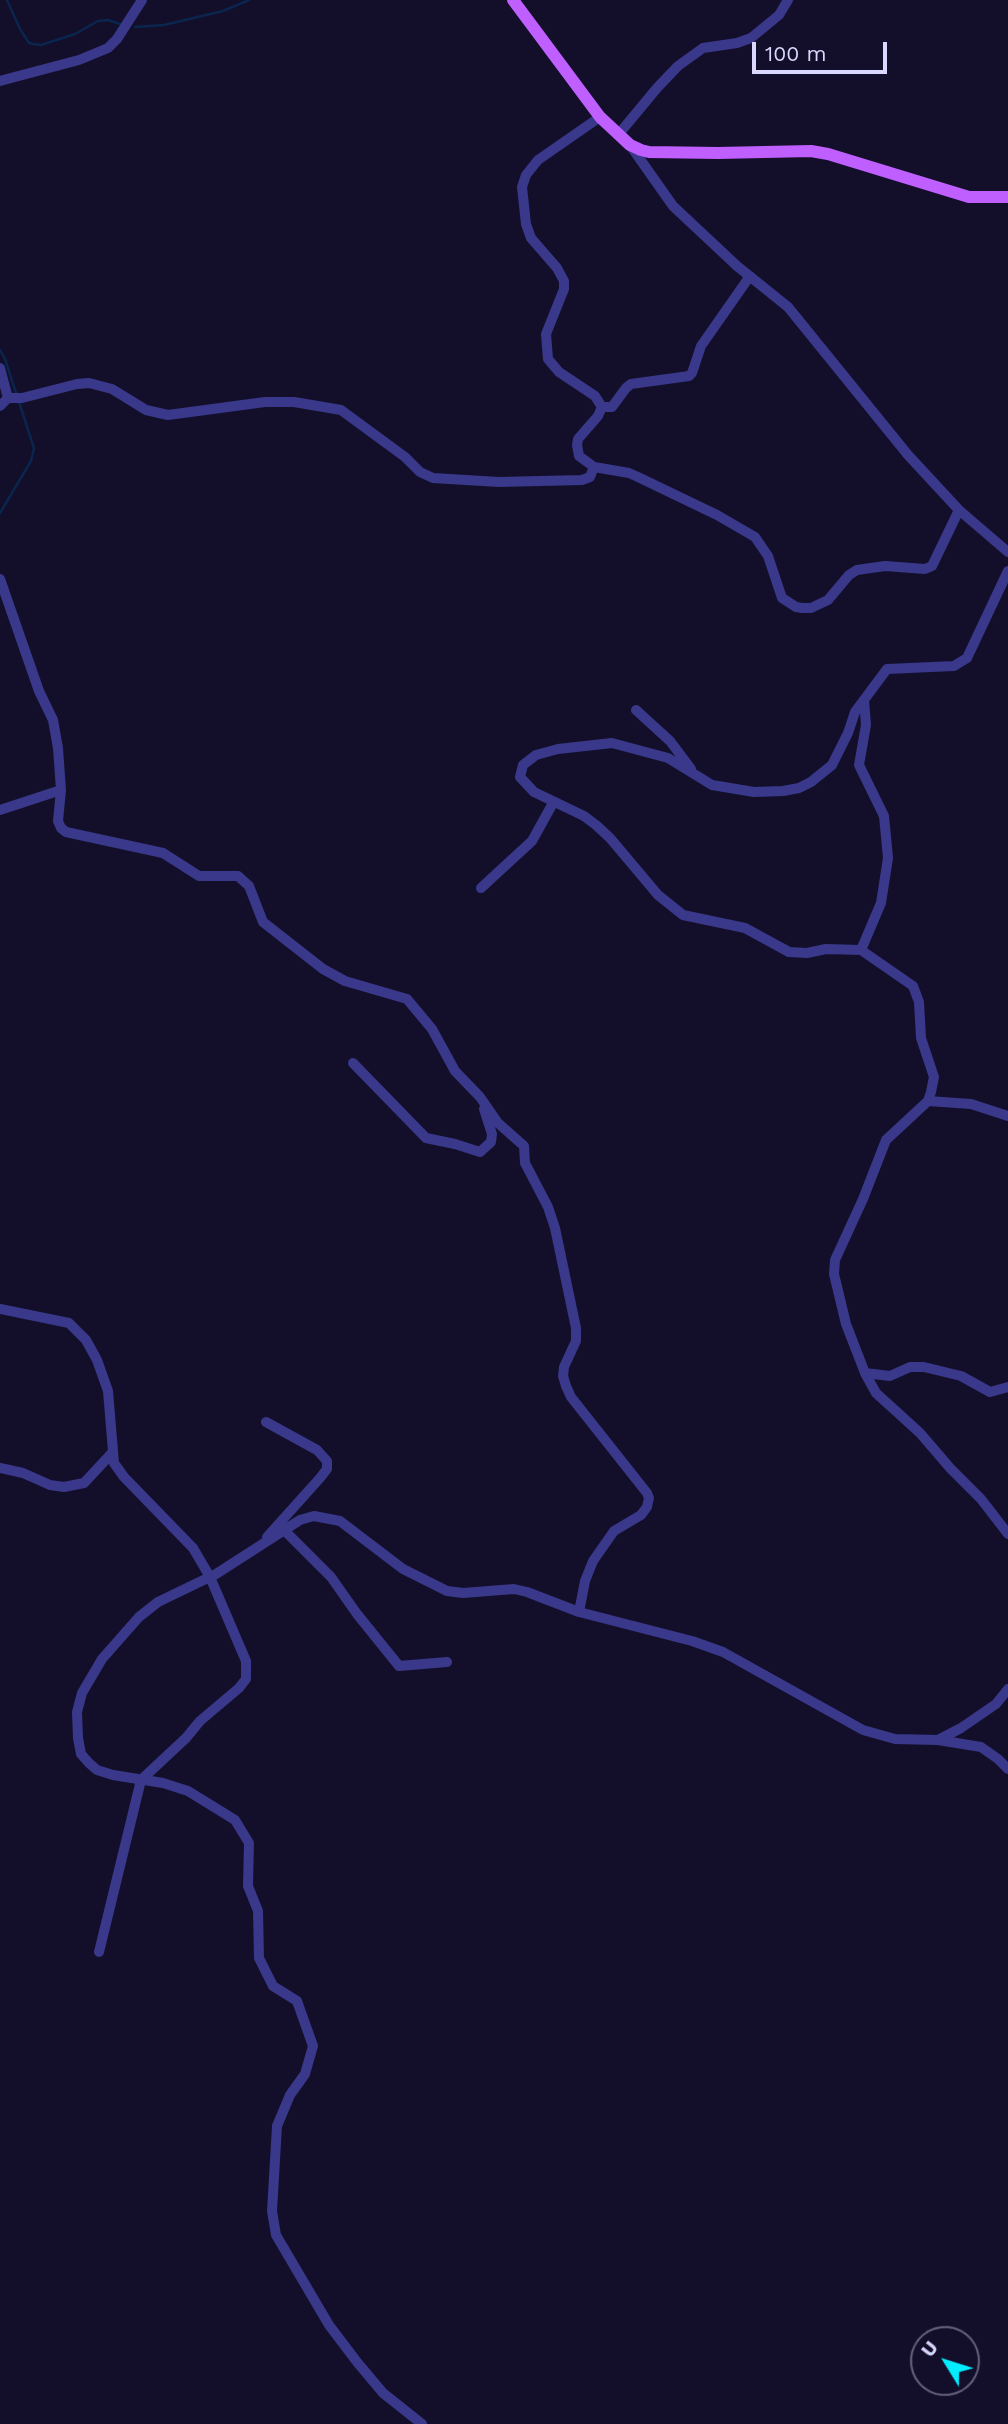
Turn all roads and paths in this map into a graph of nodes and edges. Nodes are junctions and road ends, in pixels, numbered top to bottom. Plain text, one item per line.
1 (142, 0) edge
2 (513, 0) edge
3 (789, 0) edge
4 (0, 81) edge
5 (600, 117) junction
6 (618, 135) junction
7 (630, 145) junction
8 (1008, 197) edge
9 (750, 276) junction
10 (0, 368) edge
11 (4, 402) edge
12 (603, 407) junction
13 (594, 467) junction
14 (958, 510) junction
15 (1008, 552) edge
16 (1008, 570) edge
17 (0, 579) edge
18 (864, 700) junction
19 (636, 710) dead end
20 (695, 776) junction
21 (61, 790) junction
22 (553, 803) junction
23 (0, 810) edge
24 (481, 888) dead end
25 (861, 950) junction
26 (353, 1063) dead end
27 (480, 1097) junction
28 (928, 1101) junction
29 (1008, 1116) edge
30 (0, 1309) edge
31 (865, 1373) junction
32 (1008, 1387) edge
33 (267, 1422) dead end
34 (112, 1453) junction
35 (0, 1468) edge
36 (284, 1530) junction
37 (1008, 1534) edge
38 (258, 1547) junction
39 (210, 1577) junction
40 (579, 1612) junction
41 (447, 1662) dead end
42 (1008, 1689) edge
43 (938, 1740) junction
44 (1008, 1769) edge
45 (141, 1780) junction
46 (99, 1952) dead end
47 (422, 2424) edge

1 - 4 street
2 - 5 main road
3 - 6 street
5 - 6 main road
5 - 12 street
6 - 7 main road
7 - 8 main road
7 - 9 street
9 - 12 street
9 - 14 street
10 - 11 street
11 - 13 street
12 - 13 street
13 - 14 street
14 - 15 street
16 - 18 street
17 - 21 street
18 - 20 street
18 - 25 street
19 - 20 street
20 - 22 street
21 - 23 street
21 - 27 street
22 - 24 street
22 - 25 street
25 - 28 street
26 - 27 street
27 - 40 street
28 - 29 street
28 - 31 street
30 - 34 street
31 - 32 street
31 - 37 street
33 - 38 street
34 - 35 street
34 - 39 street
36 - 38 street
36 - 40 street
36 - 41 street
38 - 39 street
39 - 45 street
39 - 45 street
40 - 43 street
42 - 43 street
43 - 44 street
45 - 46 street
45 - 47 street

